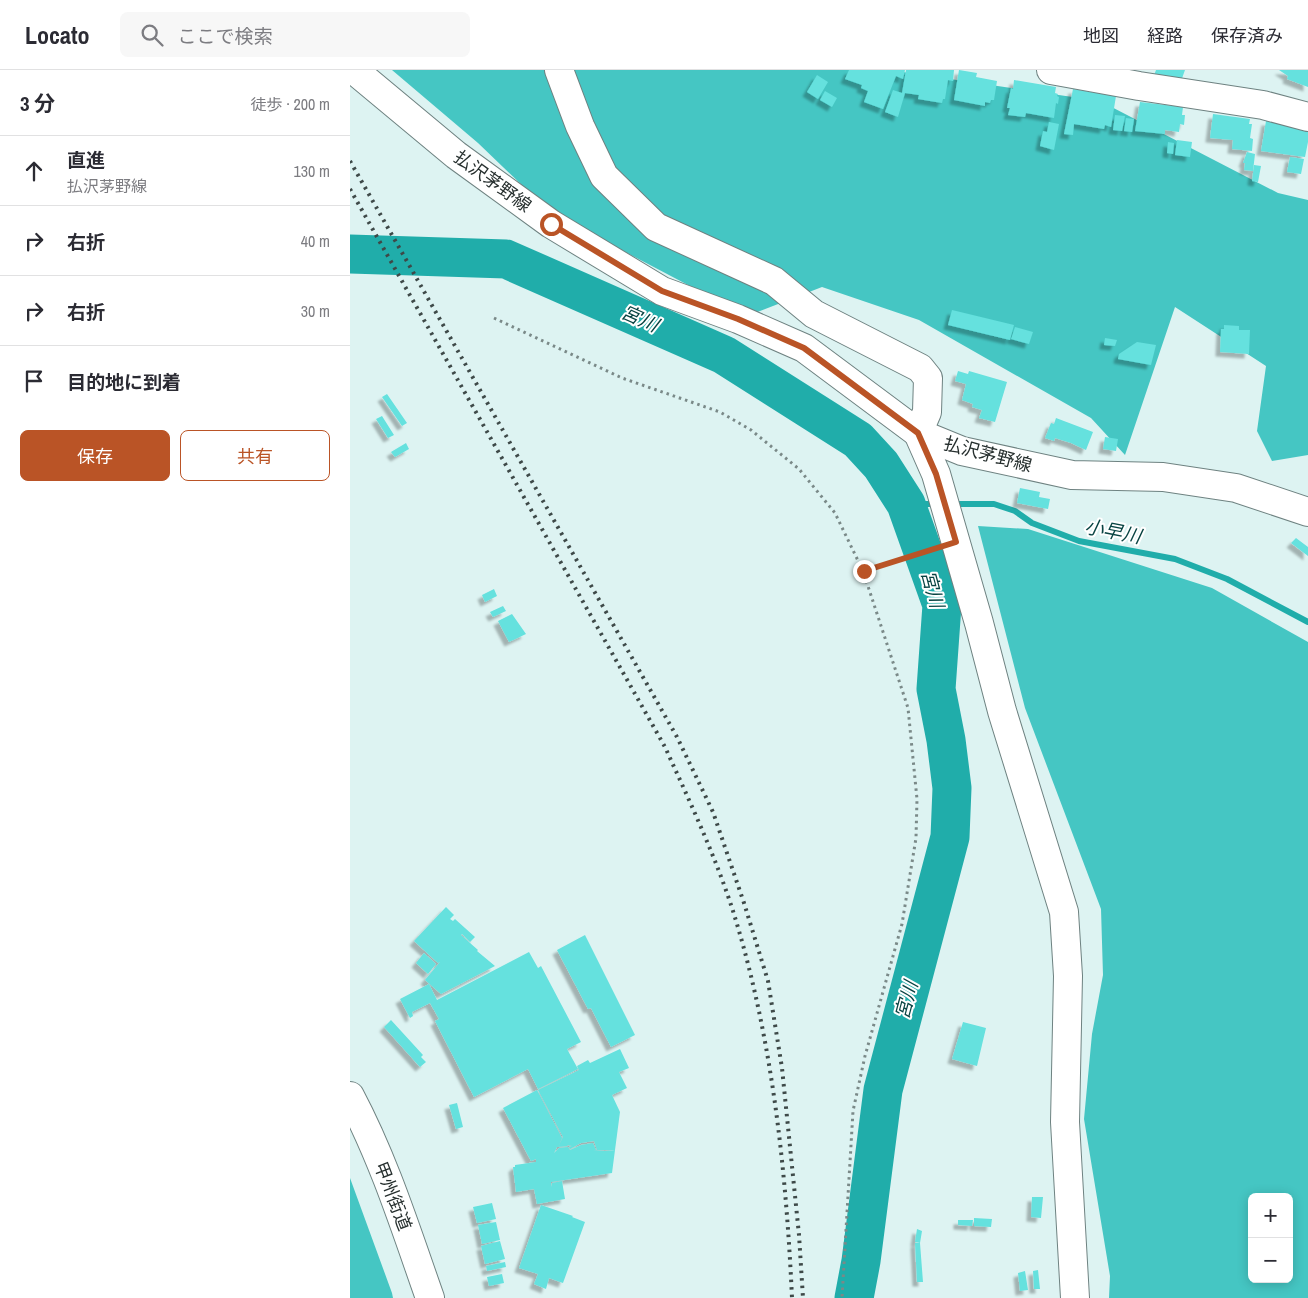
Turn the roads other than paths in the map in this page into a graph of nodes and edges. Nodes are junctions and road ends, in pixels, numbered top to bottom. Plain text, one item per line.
1 (354, 70) edge
2 (559, 70) edge
3 (1051, 70) edge
4 (1139, 78) edge
5 (1308, 117) edge
6 (918, 433) junction
7 (1308, 512) edge
8 (350, 1096) edge
9 (430, 1298) edge
10 (1075, 1298) edge

1 - 6 street, 払沢茅野線
2 - 6 street
3 - 4 street
4 - 5 street
6 - 7 street, 払沢茅野線
6 - 10 street
8 - 9 street, 甲州街道

